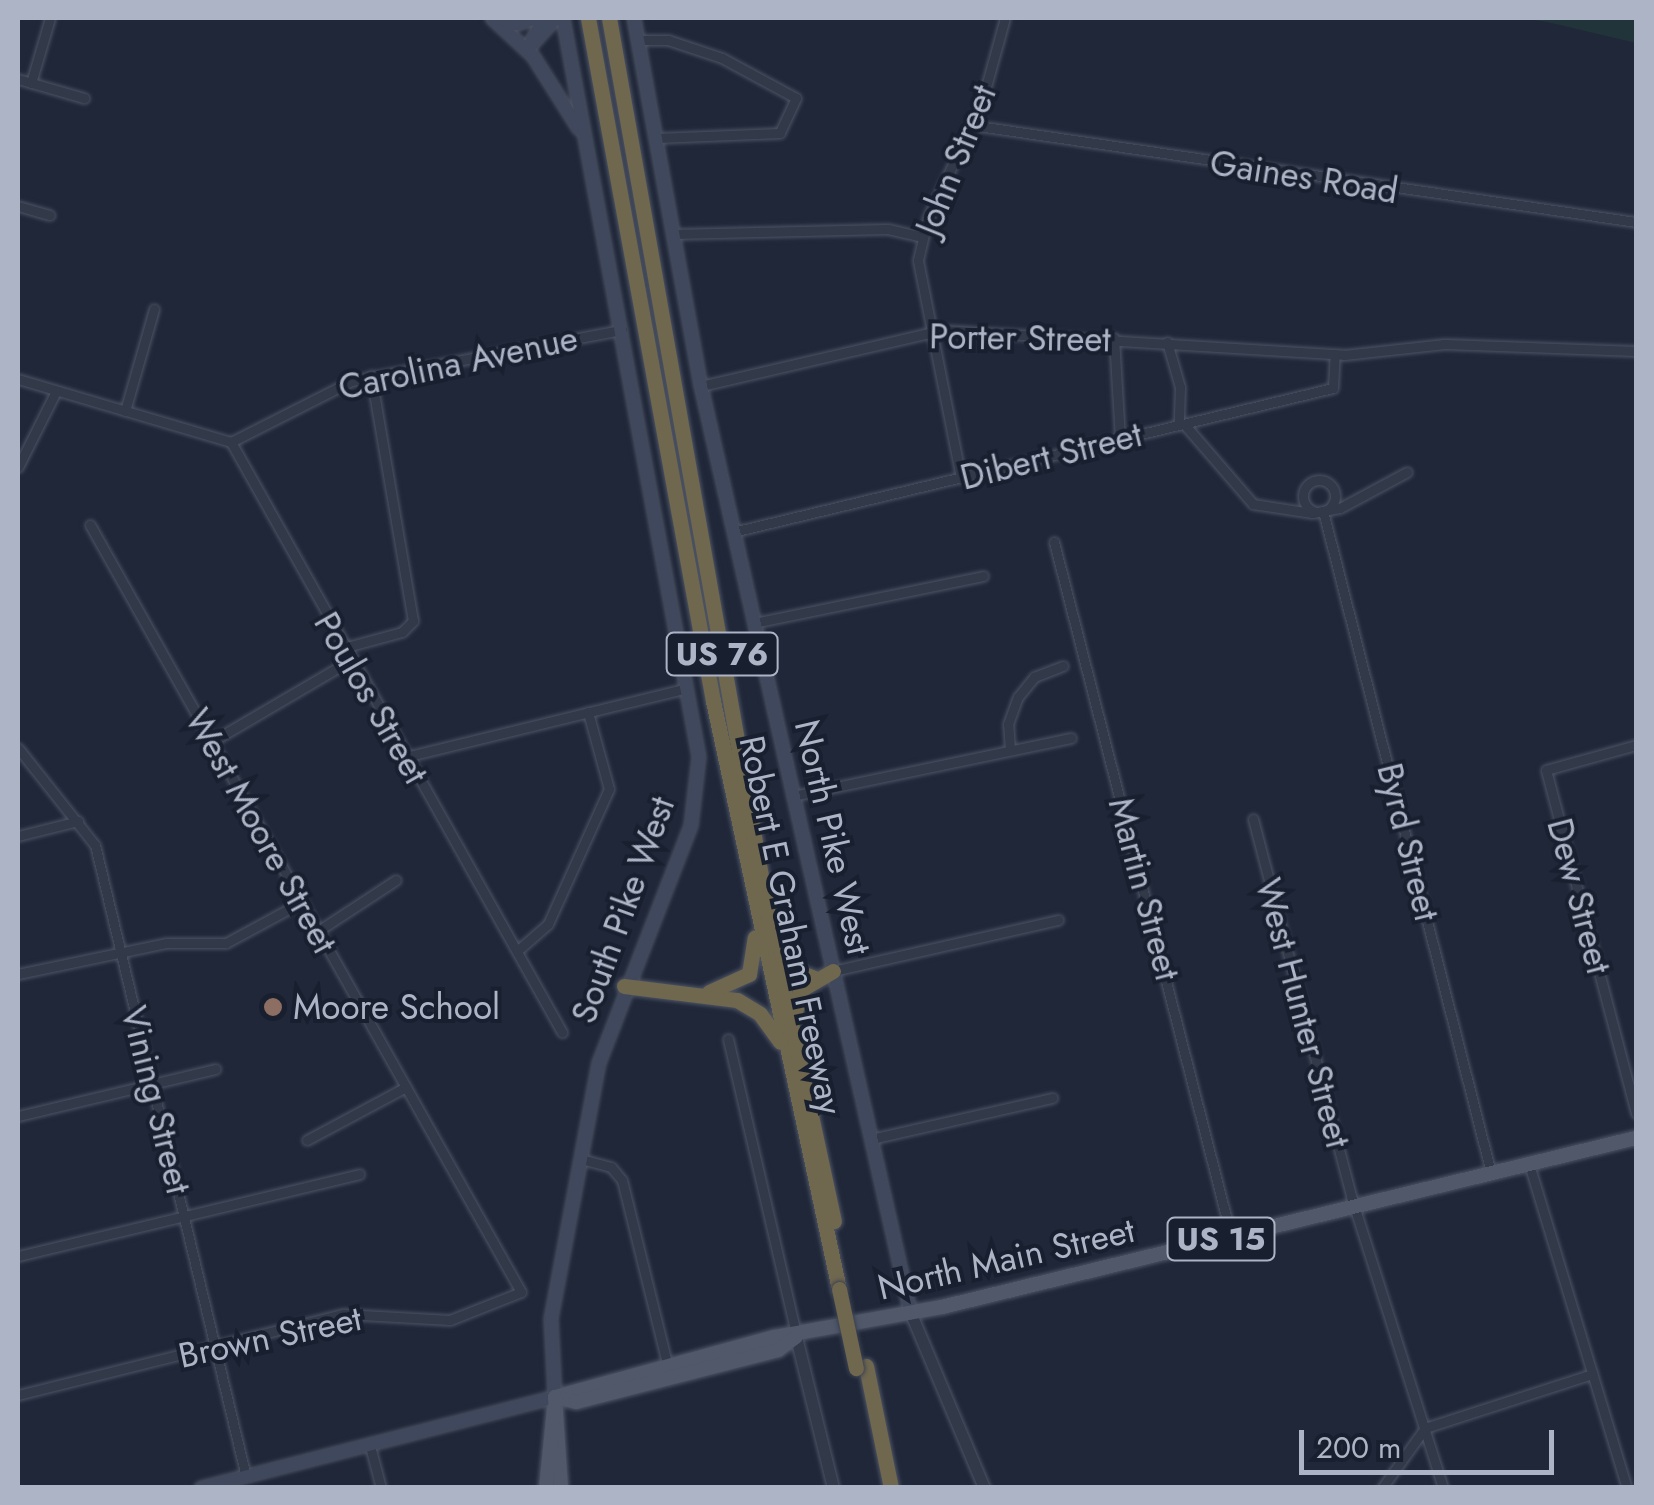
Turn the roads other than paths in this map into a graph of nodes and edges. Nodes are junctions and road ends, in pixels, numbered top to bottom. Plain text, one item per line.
1 (50, 18) edge
2 (494, 18) edge
3 (541, 18) edge
4 (560, 18) edge
5 (588, 18) edge
6 (608, 18) edge
7 (634, 18) edge
8 (1005, 18) edge
9 (638, 40) junction
10 (527, 50) junction
11 (18, 79) edge
12 (31, 83) junction
13 (84, 98) dead end
14 (972, 125) junction
15 (656, 138) junction
16 (588, 150) junction
17 (18, 206) edge
18 (50, 215) dead end
19 (1636, 222) edge
20 (672, 234) junction
21 (923, 237) junction
22 (154, 309) dead end
23 (622, 330) junction
24 (927, 333) junction
25 (1114, 338) junction
26 (1167, 342) junction
27 (1636, 351) edge
28 (1340, 354) junction
29 (371, 376) junction
30 (18, 379) edge
31 (701, 386) junction
32 (56, 391) junction
33 (126, 411) junction
34 (1181, 424) junction
35 (1120, 440) junction
36 (231, 442) junction
37 (18, 467) edge
38 (1407, 472) dead end
39 (961, 478) junction
40 (1323, 511) junction
41 (90, 525) dead end
42 (733, 532) junction
43 (1054, 542) dead end
44 (984, 576) dead end
45 (754, 623) junction
46 (342, 648) junction
47 (349, 660) junction
48 (1063, 666) dead end
49 (684, 689) junction
50 (588, 712) junction
51 (1072, 738) dead end
52 (211, 742) junction
53 (1636, 745) edge
54 (18, 748) edge
55 (1010, 750) junction
56 (404, 757) junction
57 (793, 796) junction
58 (1253, 819) dead end
59 (78, 821) junction
60 (18, 836) edge
61 (396, 880) dead end
62 (300, 903) junction
63 (763, 920) junction
64 (1058, 920) dead end
65 (318, 932) junction
66 (517, 950) junction
67 (119, 951) junction
68 (833, 971) junction
69 (18, 974) edge
70 (814, 978) junction
71 (624, 986) junction
72 (670, 997) junction
73 (562, 1032) dead end
74 (728, 1039) dead end
75 (794, 1061) junction
76 (215, 1069) dead end
77 (151, 1084) junction
78 (406, 1087) junction
79 (1052, 1098) dead end
80 (1636, 1113) edge
81 (18, 1116) edge
82 (1636, 1138) edge
83 (871, 1139) junction
84 (307, 1140) dead end
85 (581, 1159) junction
86 (1530, 1164) junction
87 (1491, 1173) junction
88 (358, 1174) dead end
89 (1356, 1206) junction
90 (186, 1217) junction
91 (1231, 1236) junction
92 (18, 1256) edge
93 (521, 1292) joint
94 (911, 1314) junction
95 (796, 1337) junction
96 (216, 1348) junction
97 (667, 1364) junction
98 (861, 1367) junction
99 (1592, 1374) junction
100 (18, 1395) edge
101 (555, 1397) junction
102 (1426, 1428) junction
103 (370, 1446) junction
104 (246, 1477) junction
105 (263, 1480) edge
106 (201, 1488) edge
107 (381, 1488) edge
108 (546, 1488) edge
109 (562, 1488) edge
110 (833, 1488) edge
111 (883, 1488) edge
112 (891, 1488) edge
113 (984, 1488) edge
114 (1382, 1488) edge
115 (1443, 1488) edge
116 (1627, 1488) edge

1 - 12 street
2 - 3 main road
2 - 10 main road
3 - 10 main road
4 - 10 main road
4 - 16 main road, South Pike West
5 - 63 highway, Robert E Graham Freeway / US 76
6 - 63 highway, Robert E Graham Freeway / US 76
7 - 9 main road, North Pike West
8 - 14 street, John Street
9 - 15 main road, North Pike West
9 - 15 street
10 - 16 main road
11 - 12 street
12 - 13 street
14 - 19 street, Gaines Road
14 - 21 street, John Street
15 - 20 main road, North Pike West
16 - 23 main road, South Pike West
17 - 18 street
20 - 21 street
20 - 31 main road, North Pike West
21 - 24 street, John Street
22 - 33 street
23 - 29 street, Carolina Avenue
23 - 49 main road, South Pike West
24 - 25 street, Porter Street
24 - 31 street, Porter Street
24 - 39 street, John Street
25 - 26 street, Porter Street
25 - 35 street
26 - 28 street, Porter Street
26 - 34 street
27 - 28 street, Porter Street
28 - 34 street, Dibert Street
29 - 36 street, Carolina Avenue
29 - 46 street
30 - 32 street
31 - 42 main road, North Pike West
32 - 33 street
32 - 37 street
33 - 36 street
34 - 35 street, Dibert Street
34 - 40 street
35 - 39 street, Dibert Street
36 - 46 street, Poulos Street
38 - 40 street
39 - 42 street, Dibert Street
40 - 87 street, Byrd Street
41 - 52 street, West Moore Street
42 - 45 main road, North Pike West
43 - 91 street, Martin Street
44 - 45 street
45 - 57 main road, North Pike West
46 - 47 street, Poulos Street
47 - 52 street
47 - 56 street, Poulos Street
48 - 55 street
49 - 50 street
49 - 71 main road, South Pike West
50 - 56 street
50 - 66 street
51 - 55 street
52 - 62 street, West Moore Street
53 - 80 street, Dew Street
54 - 59 street, Vining Street
55 - 57 street
56 - 66 street, Poulos Street
57 - 68 main road, North Pike West
58 - 89 street, West Hunter Street
59 - 60 street
59 - 67 street, Vining Street
61 - 65 street
62 - 65 street, West Moore Street
62 - 67 street
63 - 70 highway
63 - 72 highway
63 - 75 highway, Robert E Graham Freeway / US 76
64 - 68 street
65 - 78 street, West Moore Street
66 - 73 street, Poulos Street
67 - 69 street
67 - 77 street, Vining Street
68 - 70 highway
68 - 83 main road, North Pike West
70 - 75 highway
71 - 72 highway
71 - 85 main road, South Pike West
72 - 75 highway
74 - 95 street
75 - 98 highway, Robert E Graham Freeway / US 76, bridge
76 - 77 street
77 - 81 street
77 - 90 street, Vining Street
78 - 84 street
78 - 93 street, West Moore Street
79 - 83 street
82 - 86 main road, North Main Street / US 15
83 - 94 main road, North Pike West
85 - 97 street
85 - 101 main road, South Pike West
86 - 87 main road, North Main Street / US 15
86 - 99 street
87 - 89 main road, North Main Street / US 15
88 - 90 street
89 - 91 main road, North Main Street / US 15
89 - 102 street, West Hunter Street
90 - 92 street
90 - 96 street, Vining Street
91 - 94 main road, North Main Street / US 15
93 - 96 street, Brown Street
94 - 95 main road, North Main Street / US 15
94 - 113 street
95 - 97 main road
95 - 101 main road
95 - 110 street
96 - 100 street, Brown Street
96 - 104 street, Vining Street
97 - 101 main road
98 - 111 highway, Robert E Graham Freeway / US 76
98 - 112 highway, Robert E Graham Freeway / US 76
99 - 102 street
99 - 116 street
101 - 103 main road
101 - 108 main road
101 - 109 main road
102 - 114 street
102 - 115 street, West Hunter Street
103 - 105 main road
103 - 107 street
104 - 105 main road
104 - 106 main road

